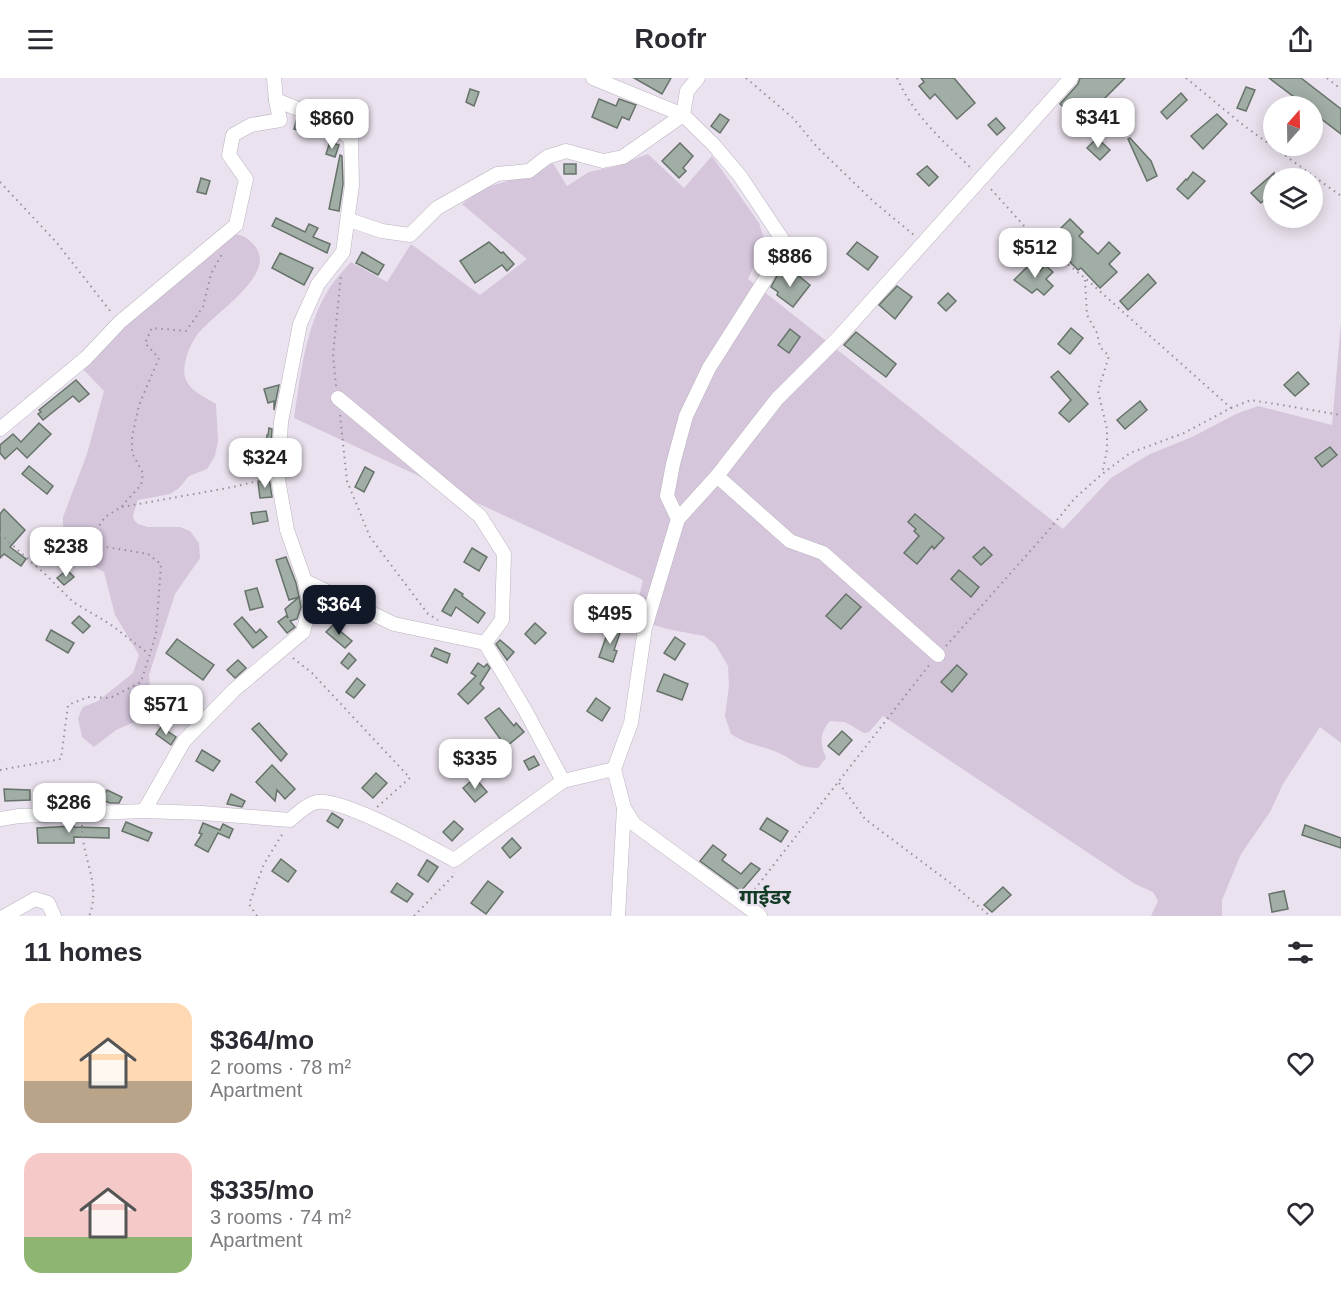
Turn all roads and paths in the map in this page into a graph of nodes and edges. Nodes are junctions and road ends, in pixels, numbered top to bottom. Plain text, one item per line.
1 (274, 78) edge
2 (593, 78) edge
3 (698, 78) edge
4 (746, 78) edge
5 (897, 78) edge
6 (1071, 78) edge
7 (1186, 78) edge
8 (1327, 78) edge
9 (1341, 89) edge
10 (276, 100) junction
11 (683, 115) junction
12 (981, 178) junction
13 (0, 182) edge
14 (1341, 196) edge
15 (349, 220) junction
16 (924, 244) junction
17 (226, 247) dead end
18 (341, 274) dead end
19 (1085, 278) junction
20 (120, 322) junction
21 (338, 398) junction
22 (1231, 408) junction
23 (1341, 415) edge
24 (0, 429) edge
25 (1102, 474) junction
26 (717, 476) junction
27 (278, 479) junction
28 (121, 507) junction
29 (678, 519) junction
30 (0, 534) edge
31 (305, 581) junction
32 (445, 624) dead end
33 (485, 643) junction
34 (283, 651) junction
35 (150, 655) junction
36 (938, 655) junction
37 (614, 769) junction
38 (0, 770) edge
39 (563, 782) junction
40 (839, 783) junction
41 (624, 808) junction
42 (144, 811) junction
43 (82, 813) junction
44 (368, 816) junction
45 (0, 819) edge
46 (290, 820) junction
47 (454, 860) junction
48 (746, 904) junction
49 (5, 916) edge
50 (54, 916) edge
51 (89, 916) edge
52 (257, 916) edge
53 (414, 916) edge
54 (618, 916) edge
55 (760, 916) edge
56 (990, 916) edge

1 - 10 street
2 - 11 street
3 - 11 street
4 - 16 path
5 - 12 path
6 - 12 street
7 - 14 path
8 - 9 path
10 - 15 street
10 - 20 street
11 - 15 street
11 - 29 street
12 - 16 street
12 - 19 path
13 - 20 path
15 - 27 street
16 - 26 street
17 - 28 path
18 - 21 path
19 - 22 path
19 - 25 path
20 - 24 street
21 - 32 path
21 - 33 street
22 - 23 path
22 - 25 path
25 - 36 path
26 - 29 street
26 - 36 street
27 - 28 path
27 - 31 street
28 - 35 path
29 - 37 street
30 - 35 path
31 - 33 street
31 - 34 street
33 - 39 street
34 - 42 street
34 - 44 path
35 - 38 path
36 - 40 path
37 - 39 street
37 - 41 street
39 - 47 street
40 - 48 path
40 - 56 path
41 - 48 street
41 - 54 street
42 - 43 street
42 - 46 street
43 - 45 street
43 - 51 path
44 - 46 street
44 - 47 street
46 - 52 path
47 - 53 path
48 - 55 street
49 - 50 street

